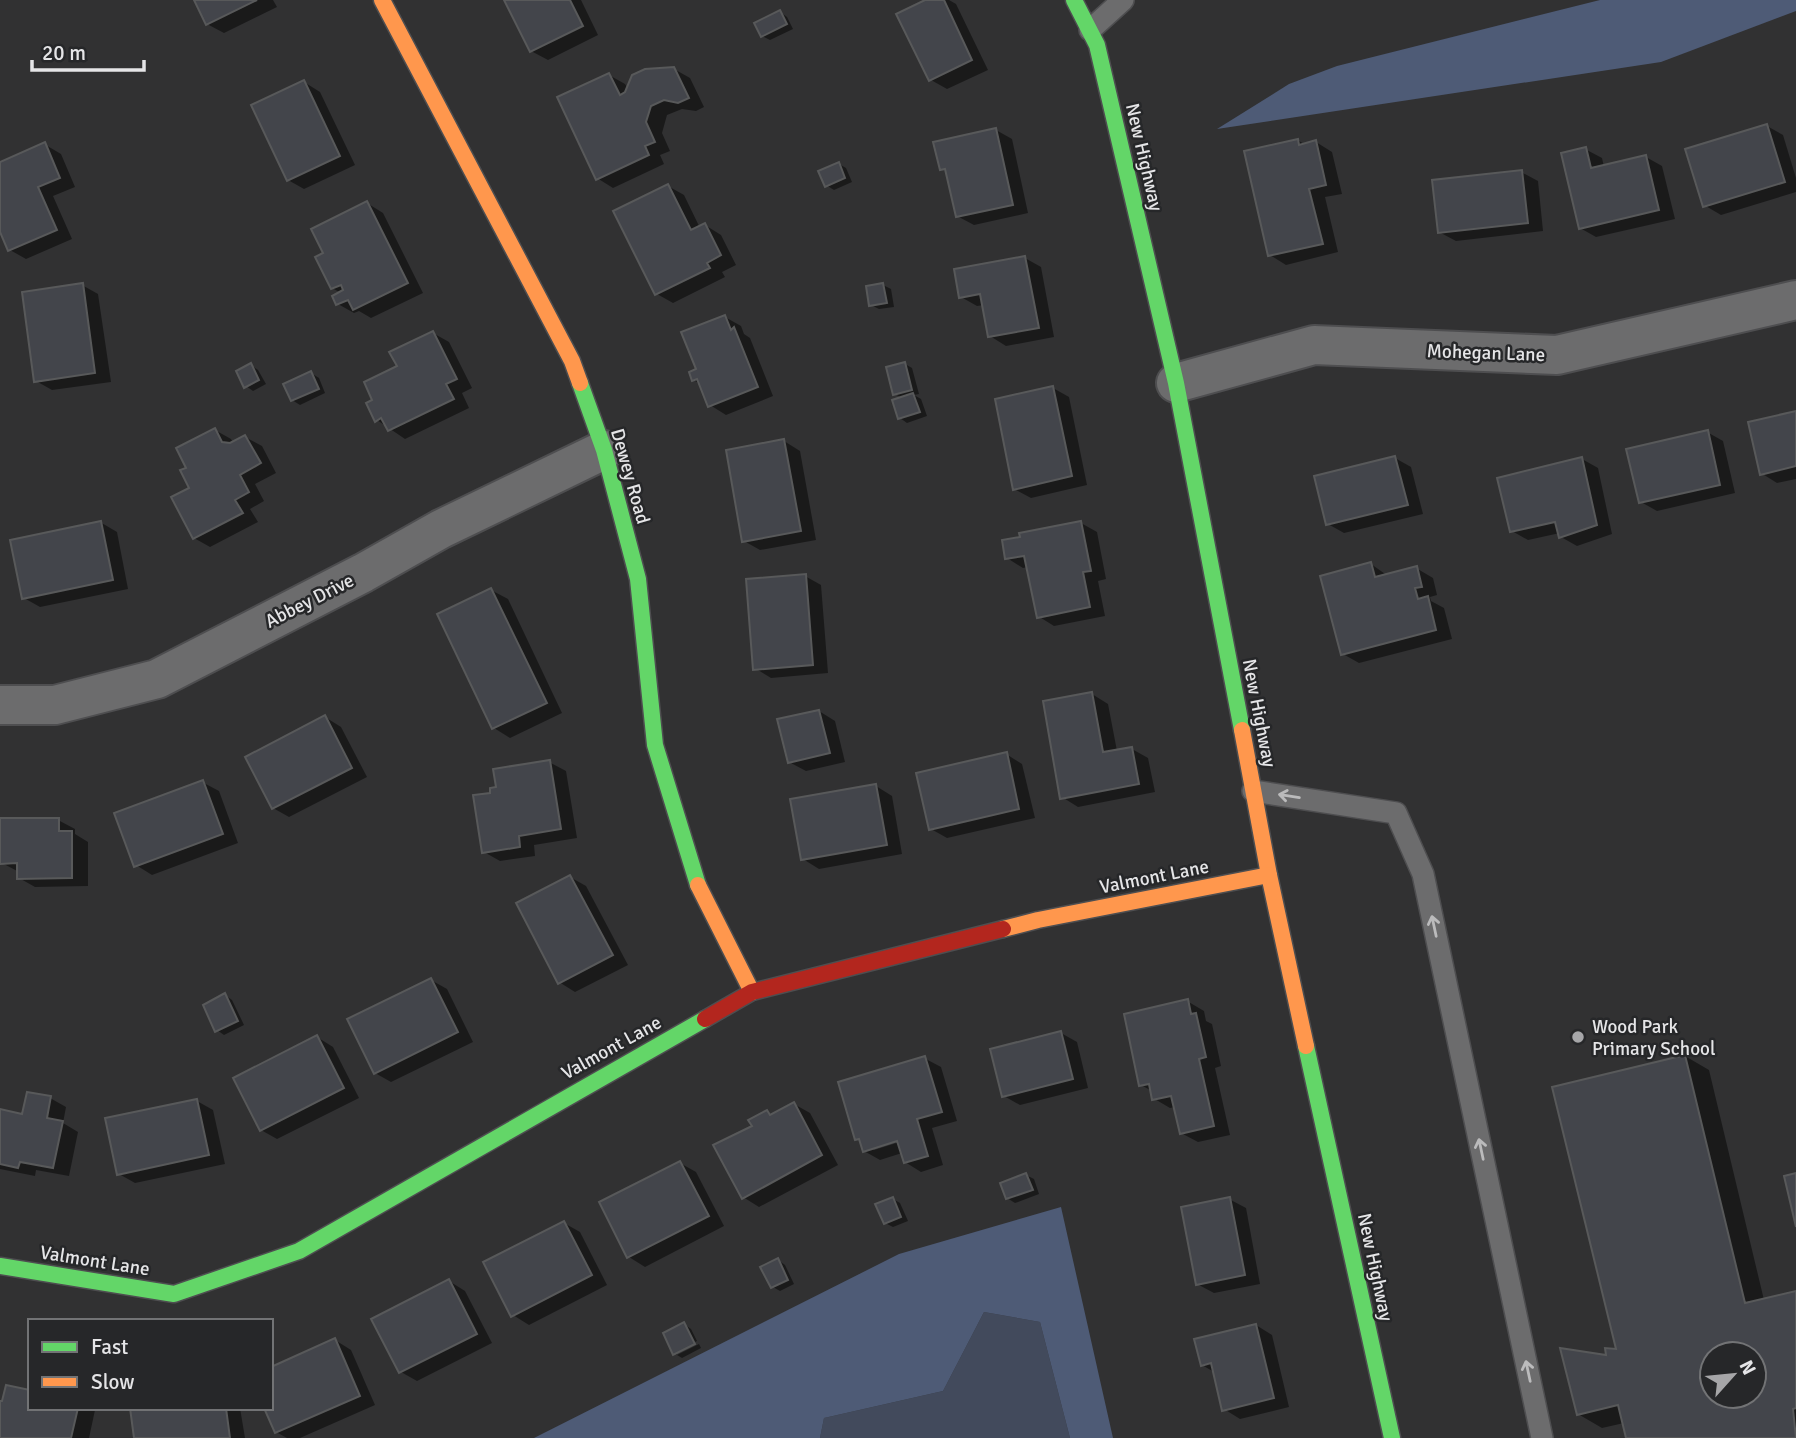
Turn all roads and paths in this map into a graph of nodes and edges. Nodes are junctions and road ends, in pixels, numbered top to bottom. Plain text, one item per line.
1 (382, 0) edge
2 (1074, 0) edge
3 (1123, 0) edge
4 (1090, 30) junction
5 (1796, 300) edge
6 (1176, 383) junction
7 (604, 450) junction
8 (0, 705) edge
9 (1253, 791) junction
10 (1269, 874) junction
11 (752, 992) junction
12 (0, 1266) edge
13 (1392, 1438) edge
14 (1542, 1438) edge

1 - 7 street, Dewey Road
2 - 4 street, New Highway
3 - 4 lane
4 - 6 street, New Highway
5 - 6 street, Mohegan Lane
6 - 9 street, New Highway
7 - 8 street, Abbey Drive
7 - 11 street, Dewey Road
9 - 10 street, New Highway
14 -> 9 lane
10 - 11 street, Valmont Lane
10 - 13 street, New Highway
11 - 12 street, Valmont Lane

